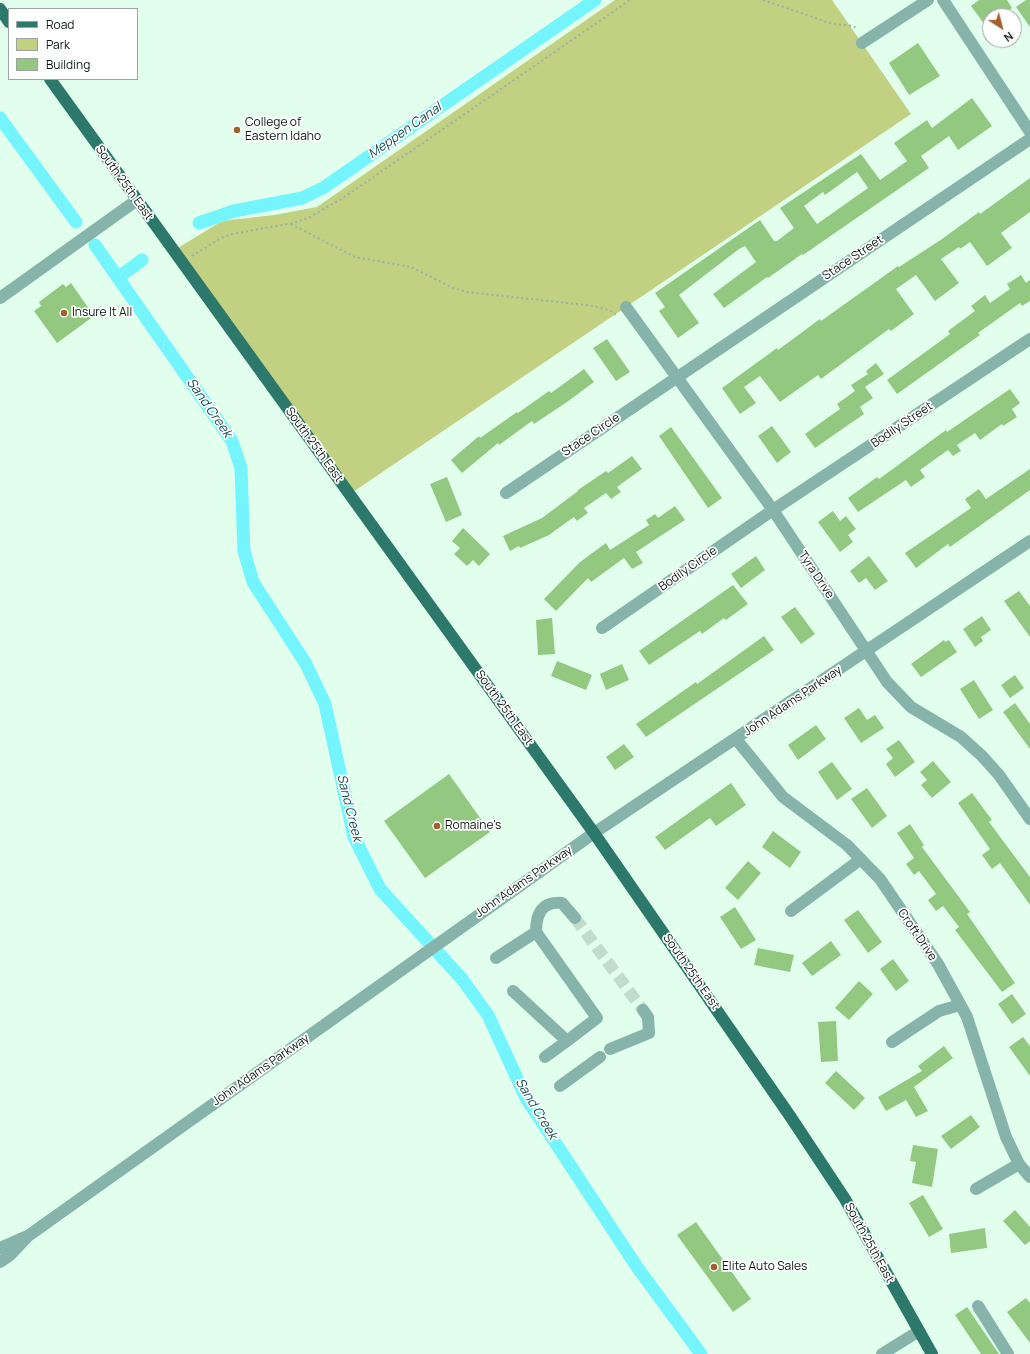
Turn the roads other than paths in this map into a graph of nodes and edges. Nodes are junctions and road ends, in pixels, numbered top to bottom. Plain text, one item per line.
1 (928, 0) edge
2 (943, 0) edge
3 (0, 9) edge
4 (8, 21) edge
5 (862, 43) dead end
6 (51, 80) edge
7 (1030, 132) edge
8 (1030, 139) edge
9 (137, 200) junction
10 (0, 298) edge
11 (626, 307) dead end
12 (1030, 339) edge
13 (676, 377) junction
14 (506, 493) dead end
15 (773, 510) junction
16 (1029, 543) edge
17 (602, 628) dead end
18 (867, 651) junction
19 (736, 739) junction
20 (1030, 819) edge
21 (594, 833) junction
22 (861, 859) junction
23 (791, 911) dead end
24 (575, 918) tunnel mouth
25 (536, 932) junction
26 (496, 958) dead end
27 (513, 991) dead end
28 (960, 1005) junction
29 (643, 1010) tunnel mouth
30 (567, 1041) junction
31 (892, 1042) dead end
32 (610, 1049) dead end
33 (545, 1057) dead end
34 (600, 1057) dead end
35 (560, 1086) dead end
36 (1020, 1164) junction
37 (1030, 1177) edge
38 (976, 1189) dead end
39 (28, 1236) junction
40 (0, 1248) edge
41 (0, 1262) edge
42 (978, 1306) dead end
43 (919, 1331) junction
44 (882, 1354) edge
45 (932, 1354) edge
46 (1008, 1354) edge

1 - 5 street
2 - 7 street
3 - 4 main road
6 - 9 main road, South 25th East
8 - 13 street, Stace Street
9 - 10 street
9 - 21 main road, South 25th East
11 - 13 street, Tyra Drive
12 - 15 street, Bodily Street
13 - 14 street, Stace Circle
13 - 15 street, Tyra Drive
15 - 17 street, Bodily Circle
15 - 18 street, Tyra Drive
16 - 18 street, John Adams Parkway
18 - 19 street, John Adams Parkway
18 - 20 street, Tyra Drive
19 - 21 street, John Adams Parkway
19 - 22 street, Croft Drive
21 - 39 street, John Adams Parkway
21 - 43 main road, South 25th East
22 - 23 street
22 - 28 street, Croft Drive
24 - 25 street
25 - 26 street
25 - 30 street
27 - 30 street
28 - 31 street
28 - 36 street, Croft Drive
29 - 32 street
30 - 33 street
34 - 35 street
36 - 37 street, Croft Drive
36 - 38 street
39 - 40 street, John Adams Parkway
39 - 41 street, John Adams Parkway
42 - 46 street
43 - 44 street
43 - 45 main road, South 25th East

